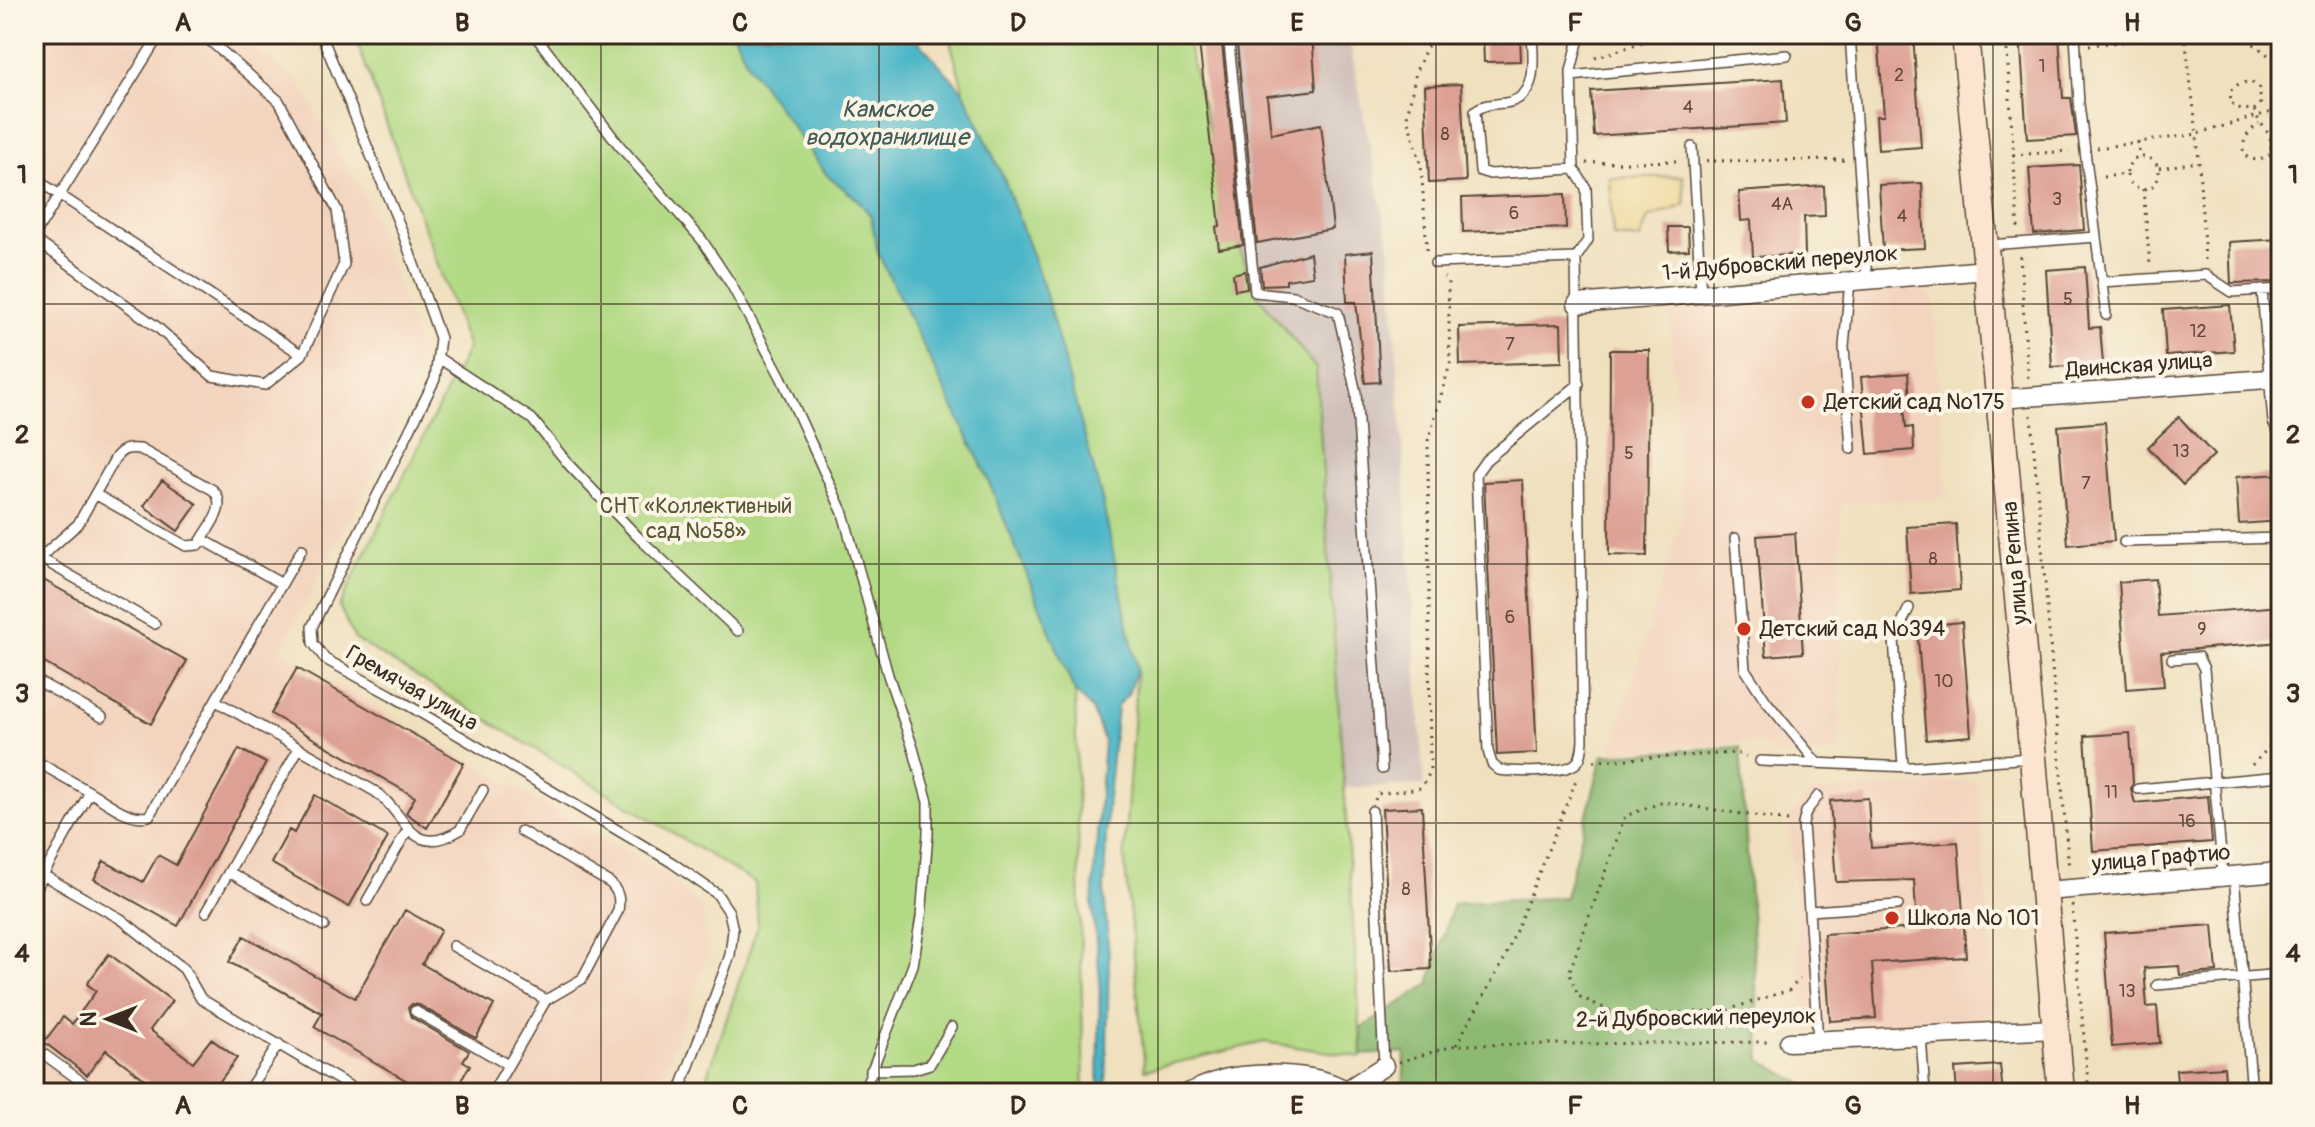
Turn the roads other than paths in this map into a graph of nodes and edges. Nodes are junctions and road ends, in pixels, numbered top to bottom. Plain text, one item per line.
1 (160, 34) edge
2 (202, 34) edge
3 (321, 34) edge
4 (534, 34) edge
5 (1228, 34) edge
6 (1532, 34) edge
7 (1580, 34) edge
8 (1850, 34) edge
9 (1965, 34) edge
10 (2075, 34) edge
11 (1787, 55) dead end
12 (1572, 71) junction
13 (1692, 147) dead end
14 (1574, 169) junction
15 (34, 178) edge
16 (60, 195) junction
17 (2096, 237) junction
18 (34, 238) edge
19 (1576, 258) junction
20 (1986, 258) junction
21 (1435, 263) road end
22 (1859, 280) junction
23 (2102, 282) junction
24 (2281, 289) edge
25 (2262, 290) junction
26 (1701, 293) junction
27 (1577, 304) junction
28 (2106, 315) dead end
29 (302, 355) junction
30 (440, 359) junction
31 (2275, 378) edge
32 (1579, 384) junction
33 (2000, 399) junction
34 (2281, 437) edge
35 (34, 444) edge
36 (1851, 449) dead end
37 (34, 458) edge
38 (95, 494) junction
39 (1735, 538) dead end
40 (2281, 538) edge
41 (202, 539) junction
42 (2124, 542) dead end
43 (302, 549) dead end
44 (40, 558) junction
45 (34, 568) edge
46 (282, 584) junction
47 (1909, 608) dead end
48 (155, 624) dead end
49 (738, 631) dead end
50 (2172, 659) dead end
51 (34, 679) edge
52 (216, 701) junction
53 (102, 717) dead end
54 (299, 748) junction
55 (2033, 758) junction
56 (34, 760) edge
57 (1760, 761) road end
58 (1817, 763) junction
59 (1903, 766) junction
60 (1382, 769) dead end
61 (2281, 776) edge
62 (2214, 782) junction
63 (2138, 789) dead end
64 (483, 790) dead end
65 (90, 792) junction
66 (1818, 796) dead end
67 (1372, 811) road end
68 (407, 831) junction
69 (521, 831) dead end
70 (229, 872) junction
71 (2281, 872) edge
72 (43, 875) junction
73 (2228, 876) junction
74 (2058, 890) junction
75 (34, 891) edge
76 (367, 901) dead end
77 (1898, 905) dead end
78 (1810, 911) junction
79 (206, 912) dead end
80 (324, 926) dead end
81 (453, 946) dead end
82 (2281, 974) edge
83 (2242, 978) junction
84 (2157, 985) dead end
85 (546, 1000) junction
86 (415, 1011) dead end
87 (952, 1027) dead end
88 (2056, 1029) junction
89 (1921, 1036) junction
90 (1818, 1040) junction
91 (1789, 1042) road end
92 (279, 1044) junction
93 (34, 1047) edge
94 (508, 1065) junction
95 (1384, 1066) joint
96 (871, 1070) junction
97 (95, 1092) edge
98 (1348, 1092) edge
99 (246, 1093) edge
100 (361, 1093) edge
101 (492, 1093) edge
102 (679, 1093) edge
103 (863, 1093) edge
104 (1187, 1093) edge
105 (1925, 1093) edge
106 (2061, 1093) edge
107 (2252, 1093) edge

1 - 16 lane
2 - 29 lane
3 - 30 lane, Гремячая улица
4 - 96 lane
5 - 60 lane
6 - 14 lane
7 - 12 lane
8 - 22 lane
9 - 20 main road, улица Репина
10 - 17 lane
11 - 12 lane
12 - 14 lane
13 - 26 lane
14 - 19 lane
15 - 16 lane
16 - 18 lane
16 - 29 lane
17 - 20 lane
17 - 23 lane
18 - 29 lane
19 - 21 lane
19 - 27 lane
20 - 22 street, 1-й Дубровский переулок
20 - 33 main road, улица Репина
22 - 26 street, 1-й Дубровский переулок
22 - 36 lane
23 - 25 lane
23 - 28 lane
24 - 25 lane
25 - 31 lane
26 - 27 street, 1-й Дубровский переулок
27 - 32 lane
30 - 49 lane
30 - 102 lane, Гремячая улица
31 - 33 street, Двинская улица
31 - 34 lane
32 - 32 lane
33 - 55 main road, улица Репина
35 - 37 lane
38 - 41 lane
38 - 41 lane
38 - 44 lane
39 - 58 lane
40 - 42 lane
41 - 46 lane
43 - 46 lane
44 - 45 lane
44 - 48 lane
46 - 52 lane
47 - 59 lane
50 - 62 lane
51 - 53 lane
52 - 54 lane
52 - 65 lane
54 - 68 lane
54 - 70 lane
55 - 59 lane
55 - 74 main road, улица Репина
56 - 65 lane
57 - 58 lane
58 - 59 lane
61 - 62 lane
62 - 63 lane
62 - 73 lane
64 - 68 lane
65 - 72 lane
66 - 78 lane
67 - 95 lane
68 - 76 lane
69 - 85 lane
70 - 79 lane
70 - 80 lane
71 - 73 street, улица Графтио
72 - 75 lane
72 - 92 lane
73 - 74 street, улица Графтио
73 - 83 lane
74 - 88 main road, улица Репина
77 - 78 lane
78 - 90 lane
81 - 85 lane
82 - 83 lane
83 - 84 lane
83 - 107 lane
85 - 94 lane
86 - 94 lane
87 - 96 lane
88 - 89 street, 2-й Дубровский переулок
88 - 106 main road, улица Репина
89 - 90 street, 2-й Дубровский переулок
89 - 105 lane
90 - 91 street, 2-й Дубровский переулок
92 - 99 lane
92 - 100 lane
93 - 97 lane
94 - 101 lane
95 - 98 street
96 - 103 lane
98 - 104 street

